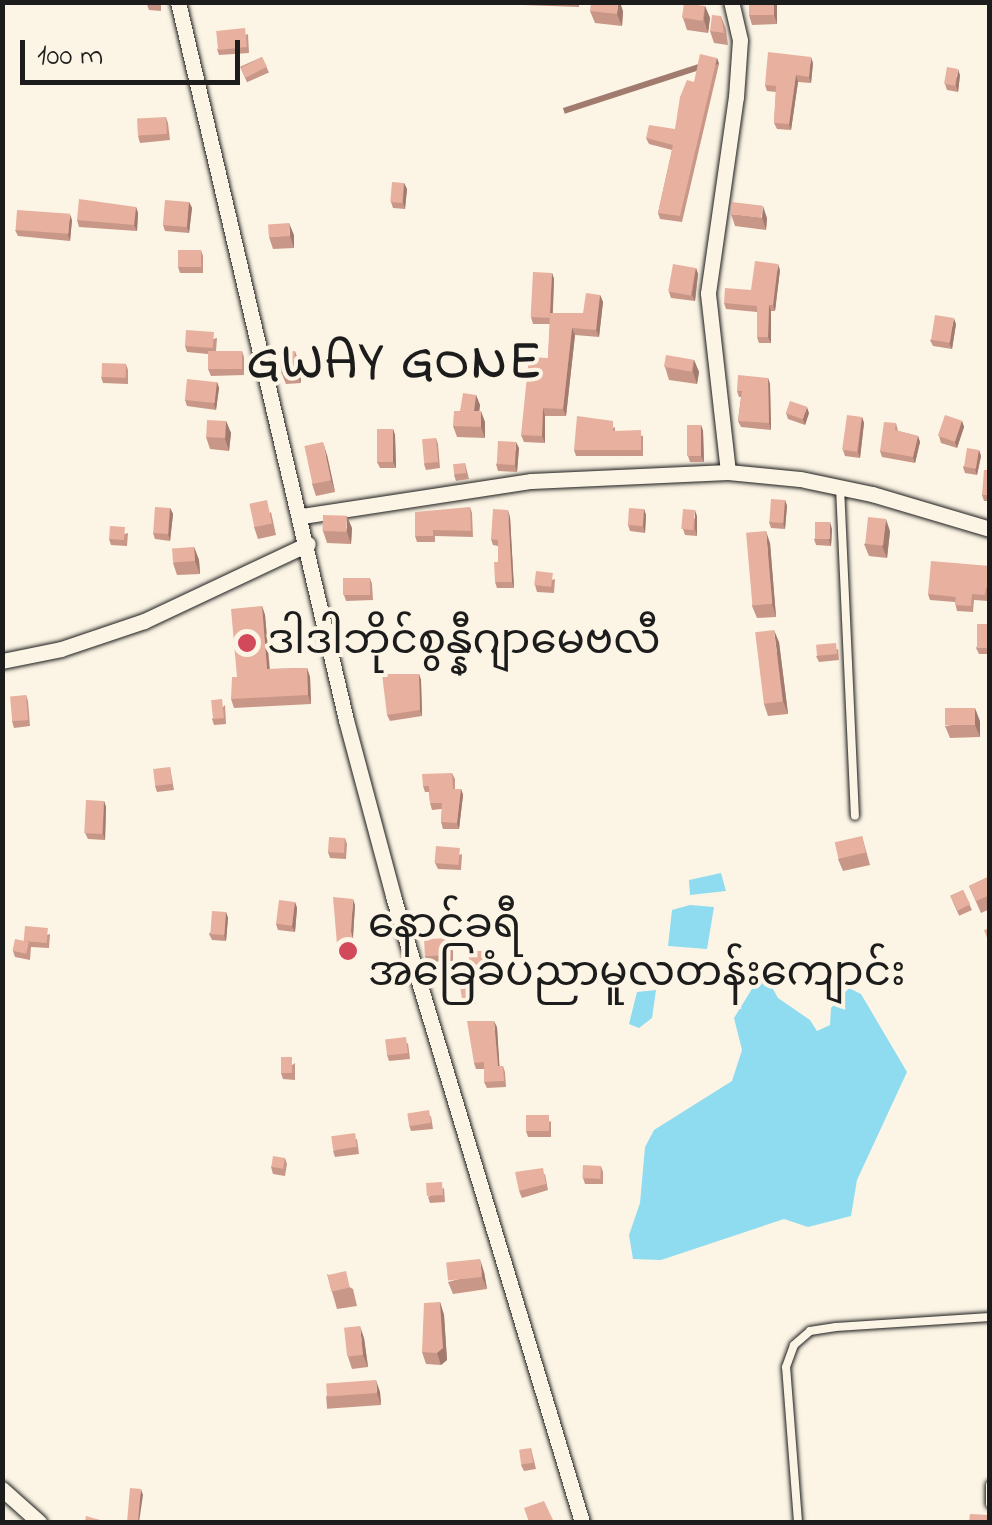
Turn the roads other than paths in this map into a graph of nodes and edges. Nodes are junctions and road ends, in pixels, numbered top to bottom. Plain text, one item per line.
1 (178, 2) edge
2 (732, 2) edge
3 (728, 472) junction
4 (840, 488) junction
5 (302, 516) junction
6 (990, 529) edge
7 (308, 544) junction
8 (2, 661) edge
9 (855, 816) dead end
10 (990, 1317) edge
11 (990, 1486) edge
12 (2, 1489) edge
13 (990, 1504) edge
14 (38, 1522) edge
15 (582, 1522) edge
16 (798, 1522) edge

1 - 5 street
2 - 3 street
3 - 4 street
3 - 5 street
4 - 6 street
4 - 9 lane
5 - 7 street
7 - 8 street
7 - 15 street
10 - 16 lane
11 - 13 lane
12 - 14 street

